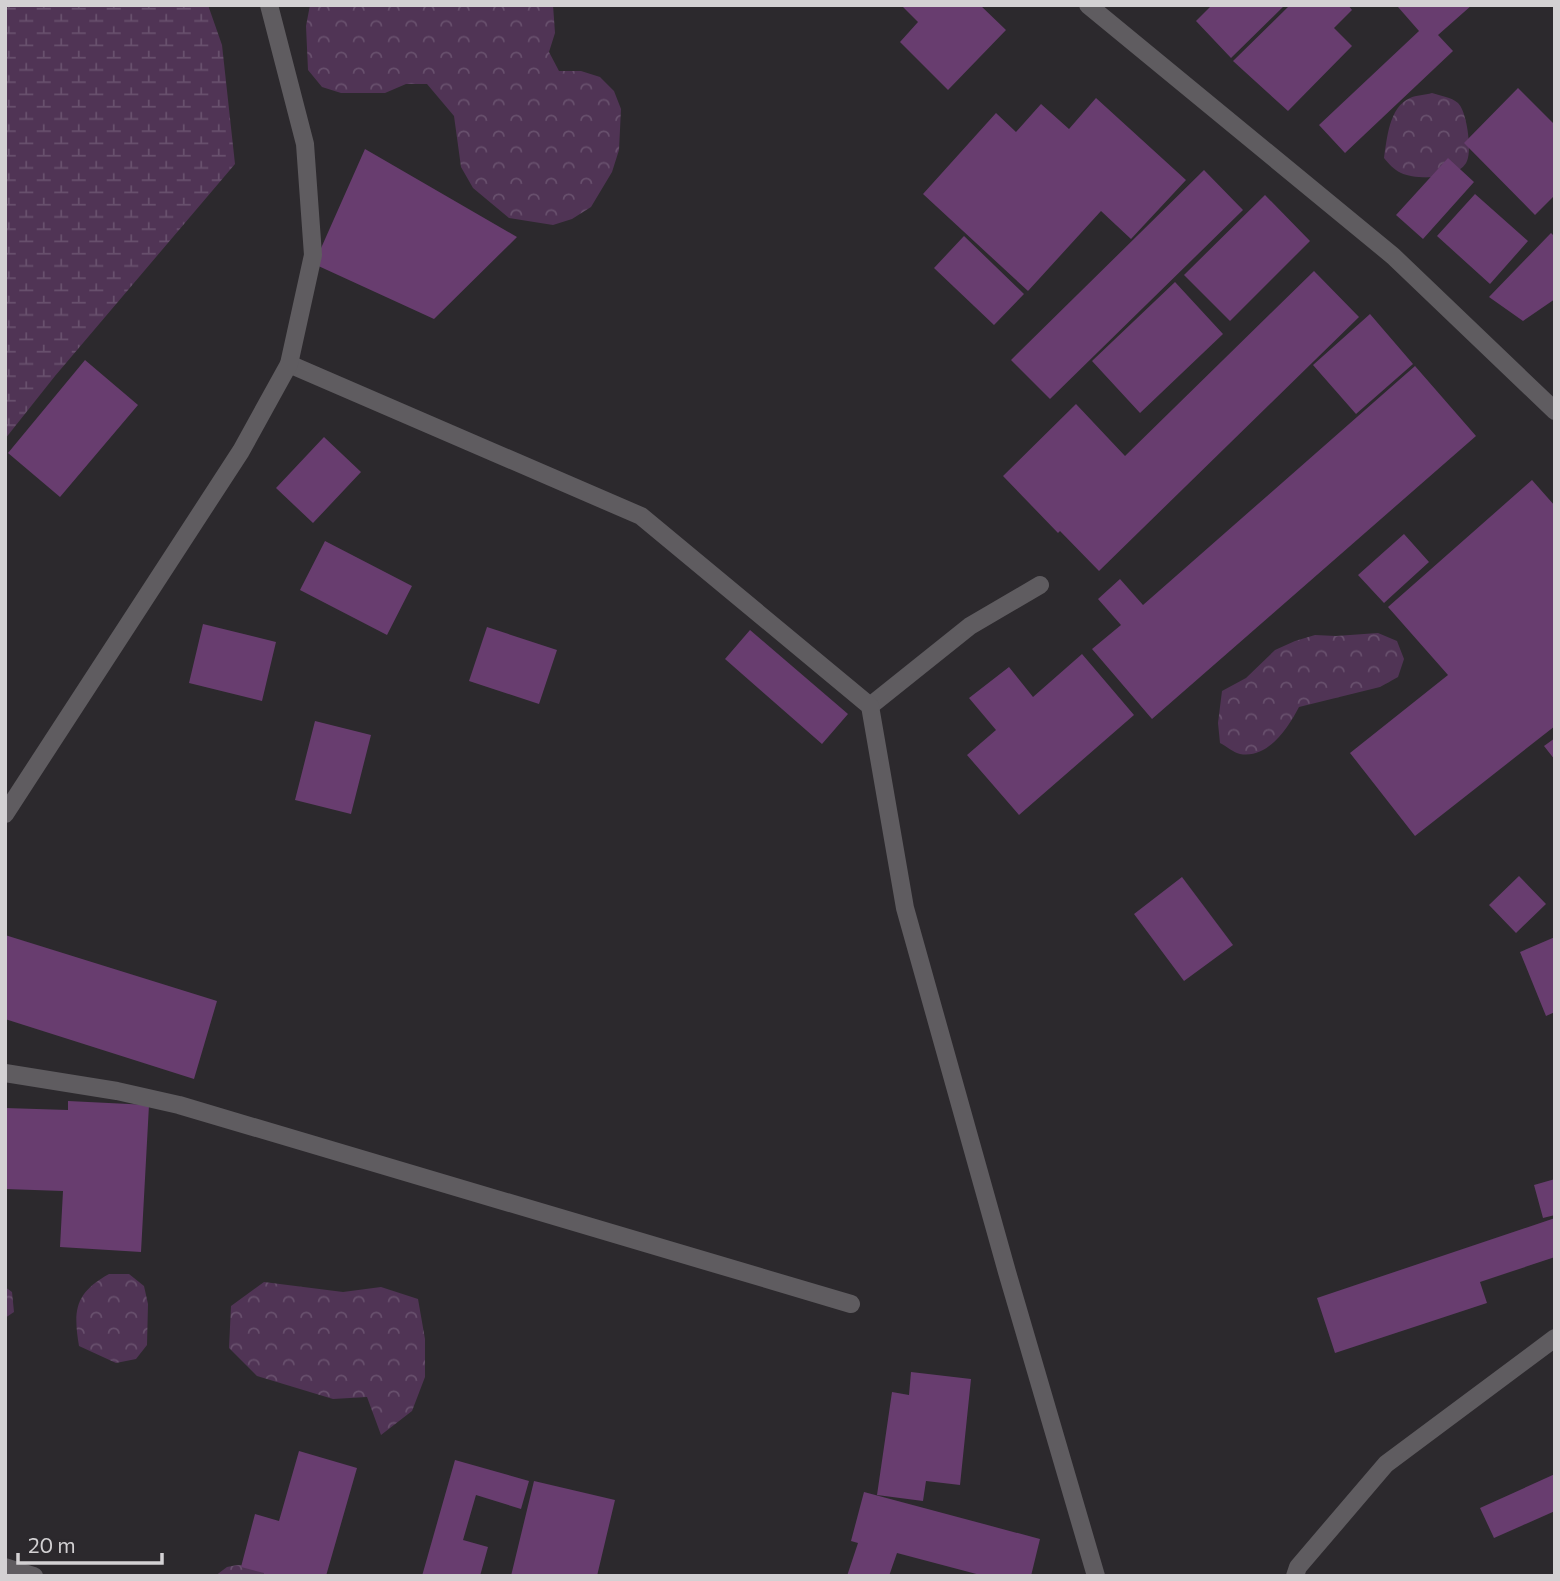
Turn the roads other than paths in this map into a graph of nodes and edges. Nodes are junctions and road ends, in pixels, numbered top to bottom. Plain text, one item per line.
1 (269, 5) edge
2 (1088, 5) edge
3 (289, 364) junction
4 (1555, 411) edge
5 (1040, 585) dead end
6 (870, 706) junction
7 (5, 814) edge
8 (5, 1073) edge
9 (851, 1304) dead end
10 (1555, 1338) edge
11 (5, 1567) edge
12 (34, 1576) edge
13 (1096, 1576) edge
14 (1295, 1576) edge

1 - 3 street
2 - 4 street
3 - 6 street
3 - 7 street
5 - 6 street
6 - 13 street
8 - 9 street
10 - 14 street
11 - 12 street

